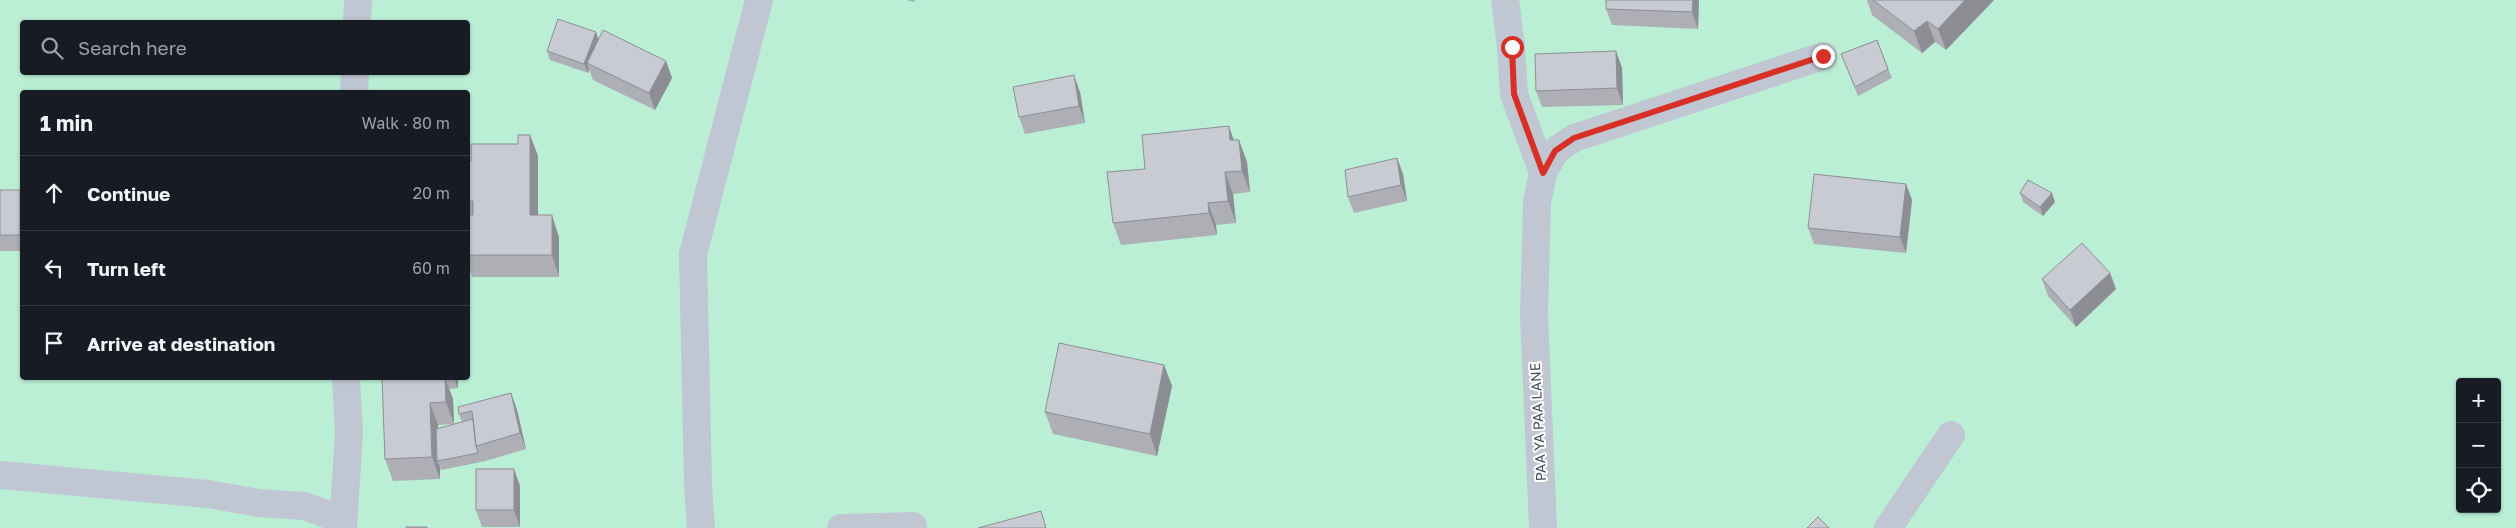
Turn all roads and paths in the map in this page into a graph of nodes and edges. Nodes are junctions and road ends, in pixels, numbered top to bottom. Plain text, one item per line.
1 (358, 0) edge
2 (759, 0) edge
3 (1505, 0) edge
4 (357, 20) edge
5 (1823, 56) dead end
6 (355, 75) edge
7 (354, 90) edge
8 (1543, 173) junction
9 (346, 380) edge
10 (1951, 435) dead end
11 (0, 475) edge
12 (343, 524) edge
13 (913, 526) dead end
14 (701, 528) edge
15 (841, 528) edge
16 (1543, 528) edge
17 (1888, 528) edge

1 - 4 street
2 - 14 street
3 - 8 street
5 - 8 street
6 - 7 street
8 - 16 street, PAA YA PAA LANE
9 - 12 street
10 - 17 street
11 - 12 street
13 - 15 street

